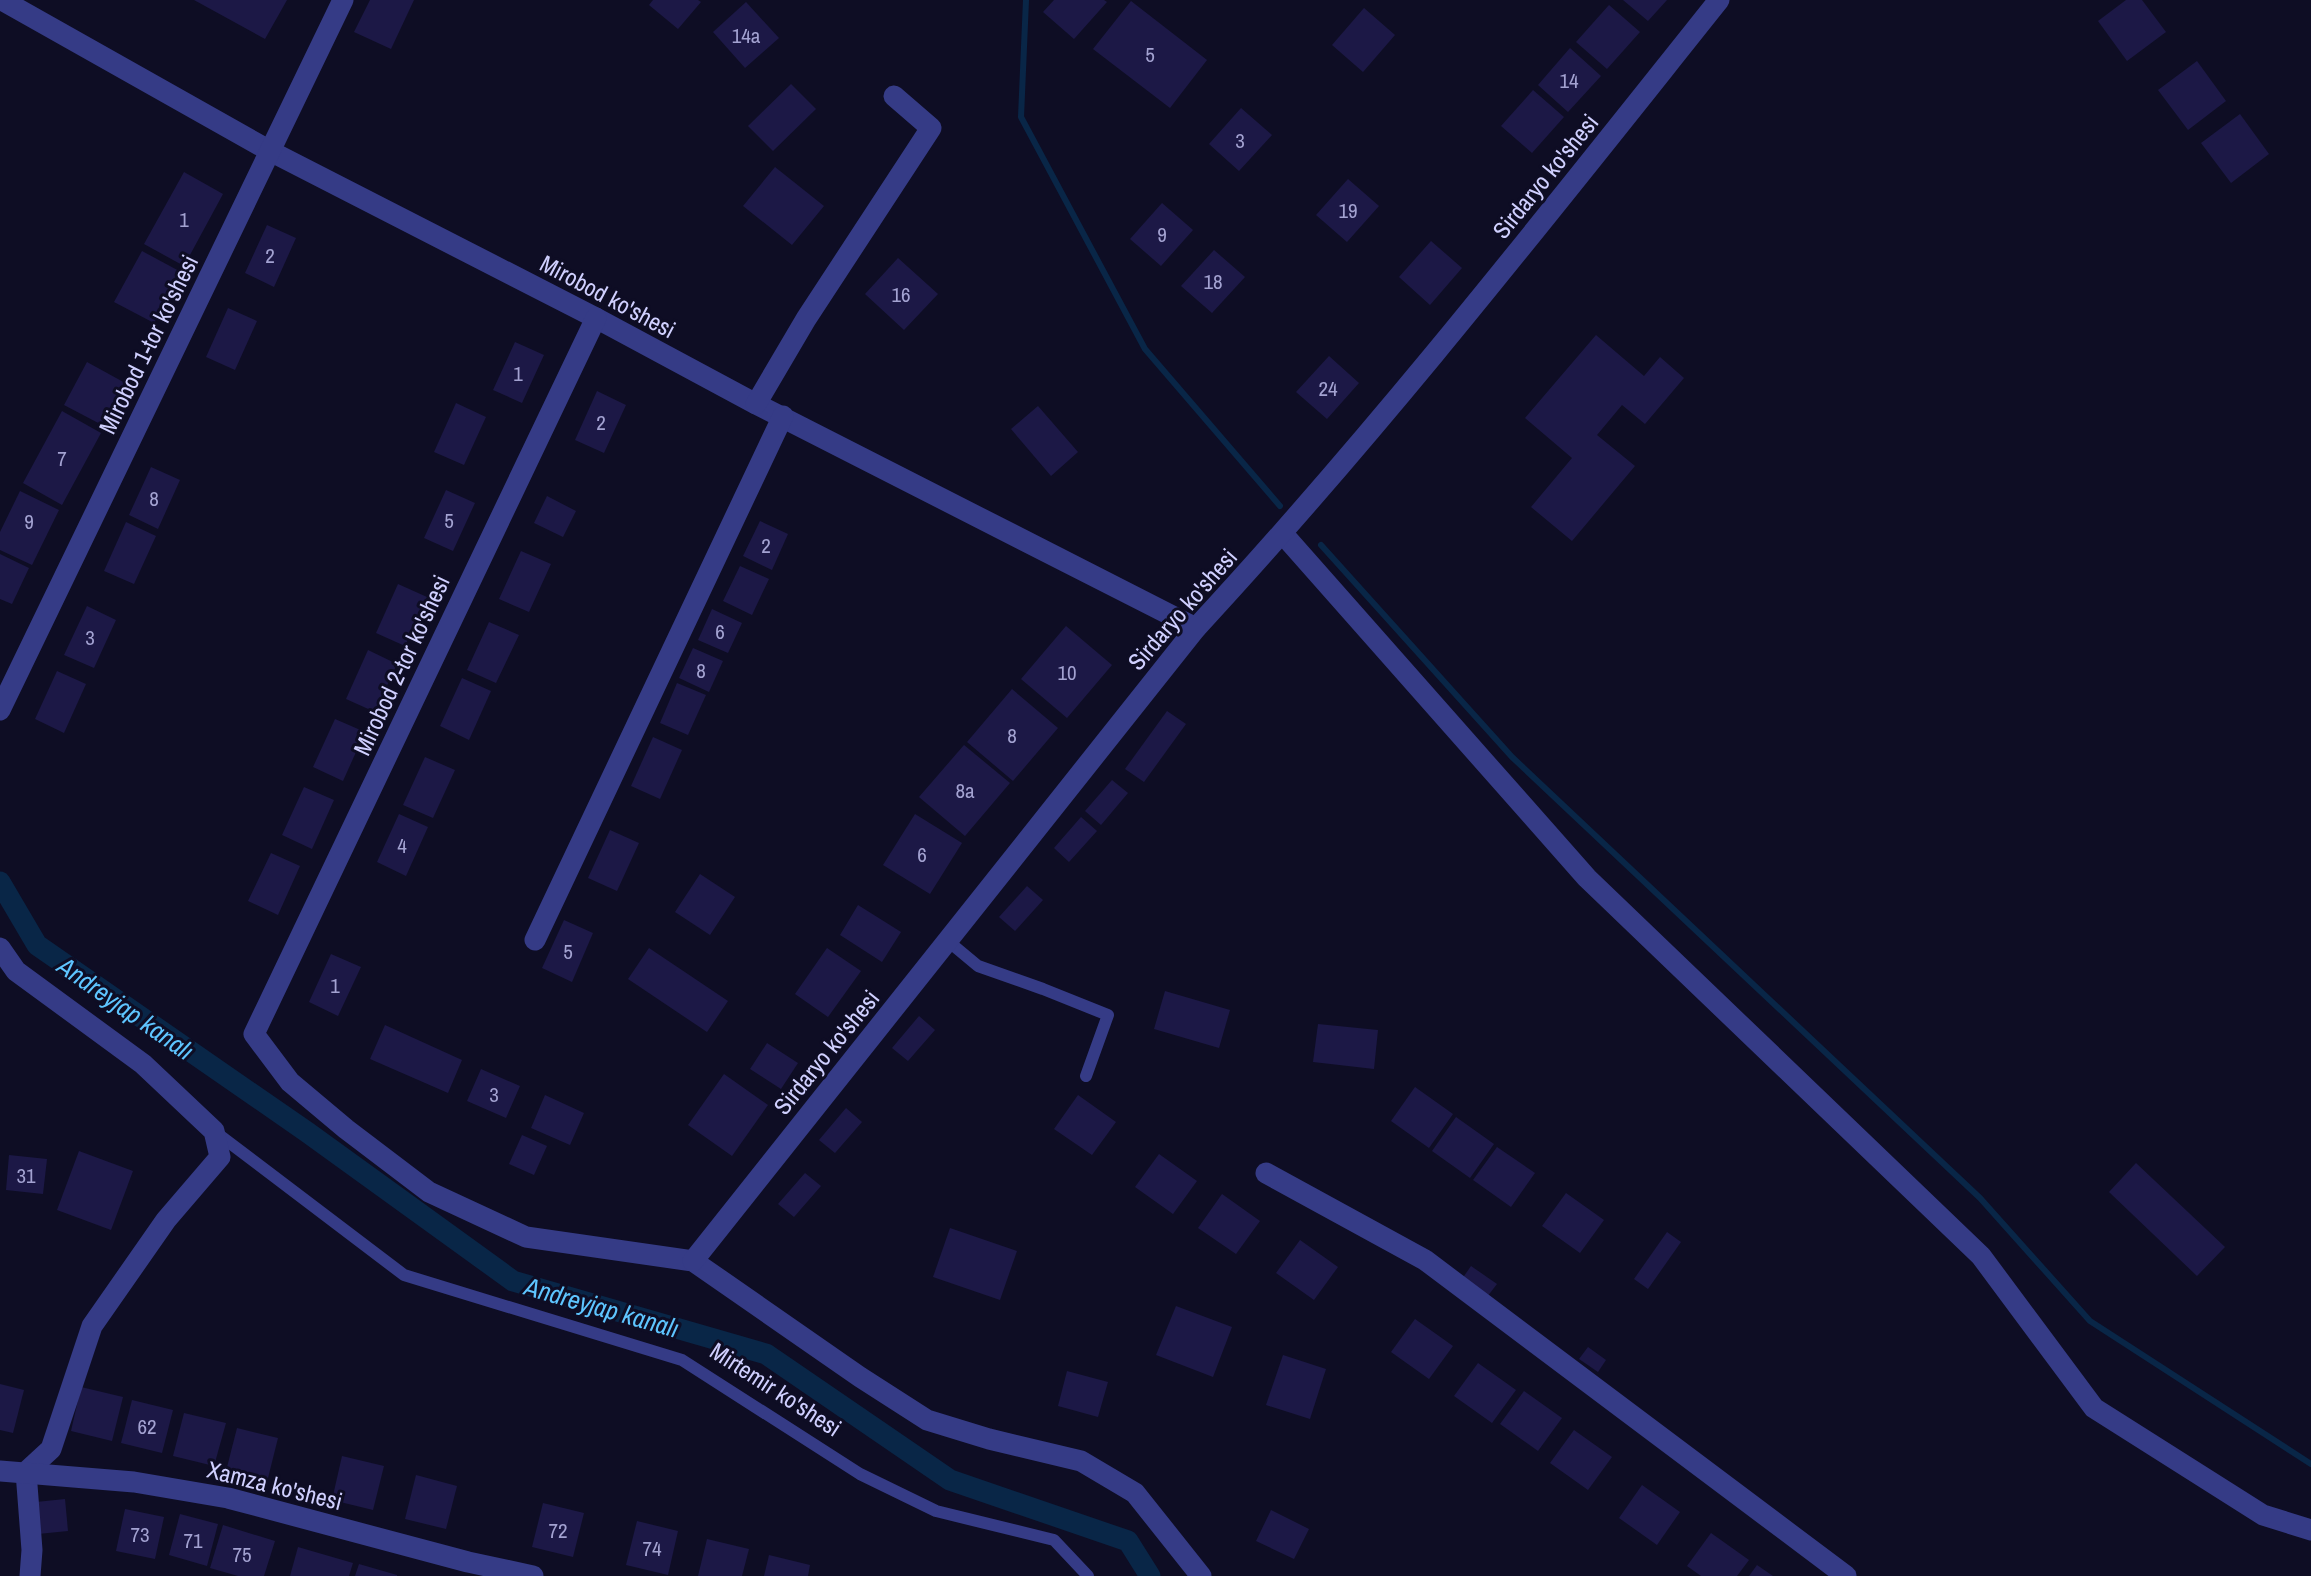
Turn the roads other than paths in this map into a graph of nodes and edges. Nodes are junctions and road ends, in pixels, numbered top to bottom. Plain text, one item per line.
1 (2, 0) edge
2 (343, 0) edge
3 (1719, 0) edge
4 (894, 96) dead end
5 (270, 151) junction
6 (596, 318) junction
7 (756, 404) junction
8 (782, 416) junction
9 (1283, 534) junction
10 (1196, 628) junction
11 (0, 710) edge
12 (535, 940) dead end
13 (948, 941) junction
14 (0, 947) edge
15 (1086, 1076) dead end
16 (214, 1131) junction
17 (1266, 1174) dead end
18 (693, 1261) junction
19 (0, 1471) edge
20 (26, 1472) junction
21 (2311, 1530) edge
22 (30, 1576) edge
23 (533, 1576) edge
24 (1088, 1576) edge
25 (1201, 1576) edge
26 (1846, 1576) edge

1 - 5 street, Mirobod ko'shesi
2 - 5 street, Mirobod 1-tor ko'shesi
3 - 9 street, Sirdaryo ko'shesi
4 - 7 street
5 - 6 street, Mirobod ko'shesi
5 - 11 street, Mirobod 1-tor ko'shesi
6 - 7 street, Mirobod ko'shesi
6 - 18 street, Mirobod 2-tor ko'shesi
7 - 8 street, Mirobod ko'shesi
8 - 10 street, Mirobod ko'shesi
8 - 12 street
9 - 10 street, Sirdaryo ko'shesi
9 - 21 street
10 - 13 street, Sirdaryo ko'shesi
13 - 15 lane
13 - 18 street, Sirdaryo ko'shesi
14 - 16 street, Mirtemir ko'shesi
16 - 20 street
16 - 24 lane, Mirtemir ko'shesi
17 - 26 street
18 - 25 street
19 - 20 street, Xamza ko'shesi
20 - 22 street
20 - 23 street, Xamza ko'shesi

